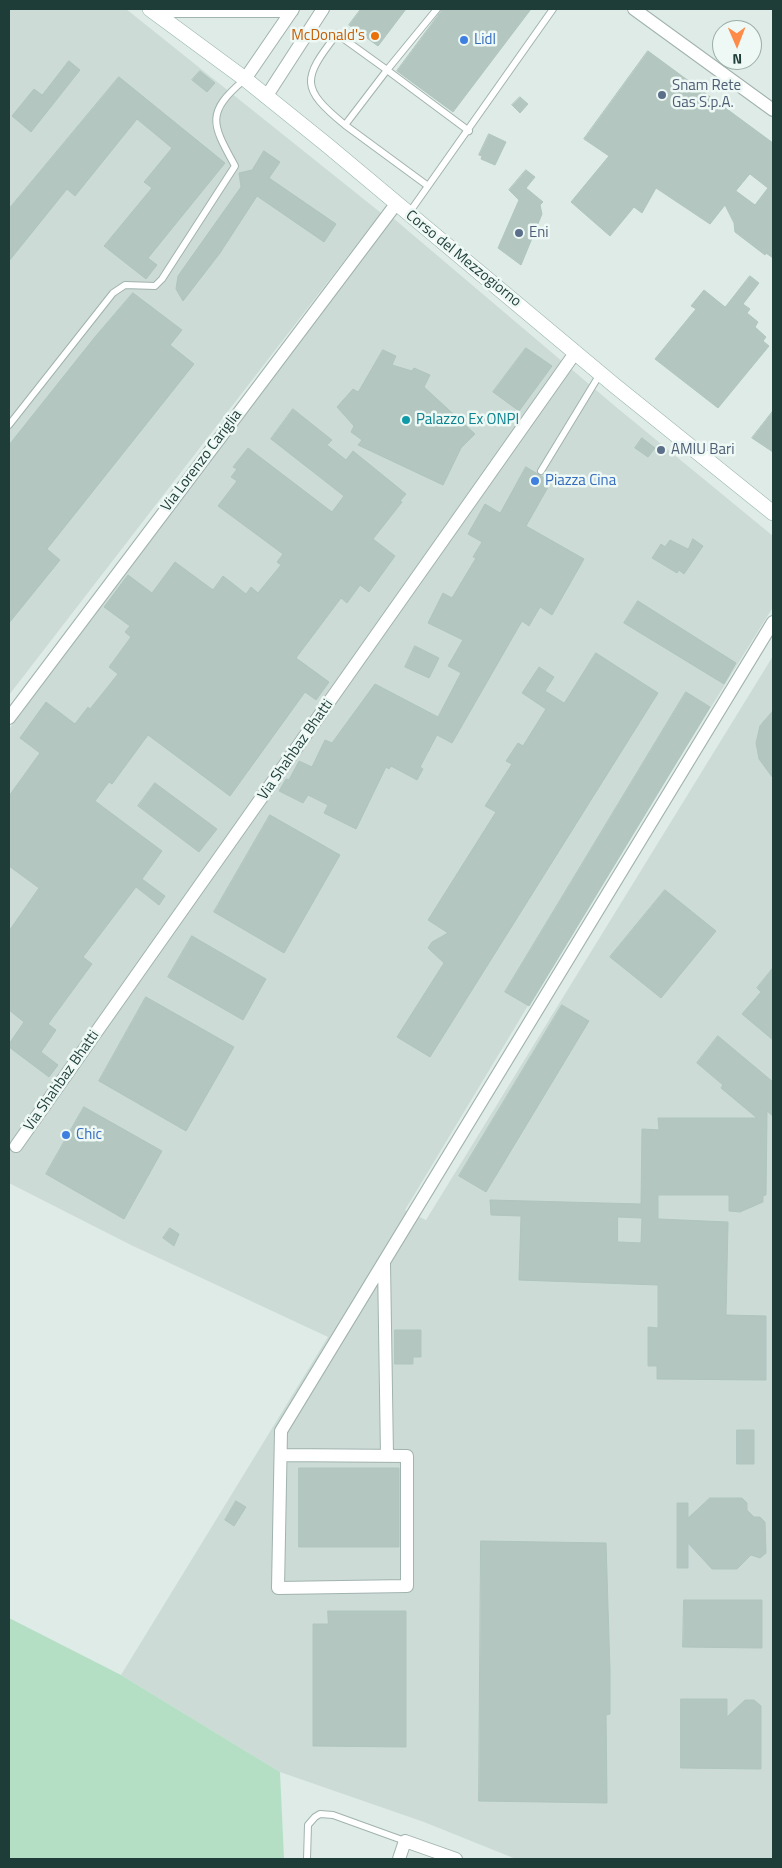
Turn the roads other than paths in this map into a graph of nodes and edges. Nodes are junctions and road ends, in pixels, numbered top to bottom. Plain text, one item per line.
1 (323, 9) edge
2 (437, 9) edge
3 (554, 9) edge
4 (634, 9) edge
5 (152, 10) edge
6 (293, 10) edge
7 (387, 70) junction
8 (245, 80) junction
9 (266, 97) junction
10 (773, 110) edge
11 (345, 125) junction
12 (469, 131) junction
13 (428, 186) junction
14 (396, 204) junction
15 (409, 214) junction
16 (575, 353) junction
17 (600, 374) junction
18 (9, 424) edge
19 (541, 472) dead end
20 (773, 513) edge
21 (773, 622) edge
22 (9, 718) edge
23 (16, 1146) dead end
24 (384, 1262) junction
25 (281, 1454) junction
26 (387, 1456) junction
27 (405, 1841) junction
28 (307, 1859) edge
29 (399, 1859) edge
30 (456, 1859) edge

1 - 9 street
2 - 7 lane
3 - 12 lane
4 - 10 street
5 - 6 street
5 - 8 main road, Corso del Mezzogiorno
6 - 8 street
7 - 11 lane
7 - 11 lane
7 - 12 lane
8 - 9 main road, Corso del Mezzogiorno
8 - 18 lane
9 - 14 main road, Corso del Mezzogiorno
11 - 13 lane
12 - 13 lane
13 - 15 lane
14 - 15 main road, Corso del Mezzogiorno
14 - 22 street, Via Lorenzo Cariglia
15 - 16 main road, Corso del Mezzogiorno
16 - 17 main road, Corso del Mezzogiorno
16 - 23 street, Via Shahbaz Bhatti
17 - 19 lane
17 - 20 main road, Corso del Mezzogiorno
21 - 24 street
24 - 25 street
24 - 26 street
25 - 26 street
25 - 26 street
27 - 28 lane
27 - 29 street
27 - 30 street

